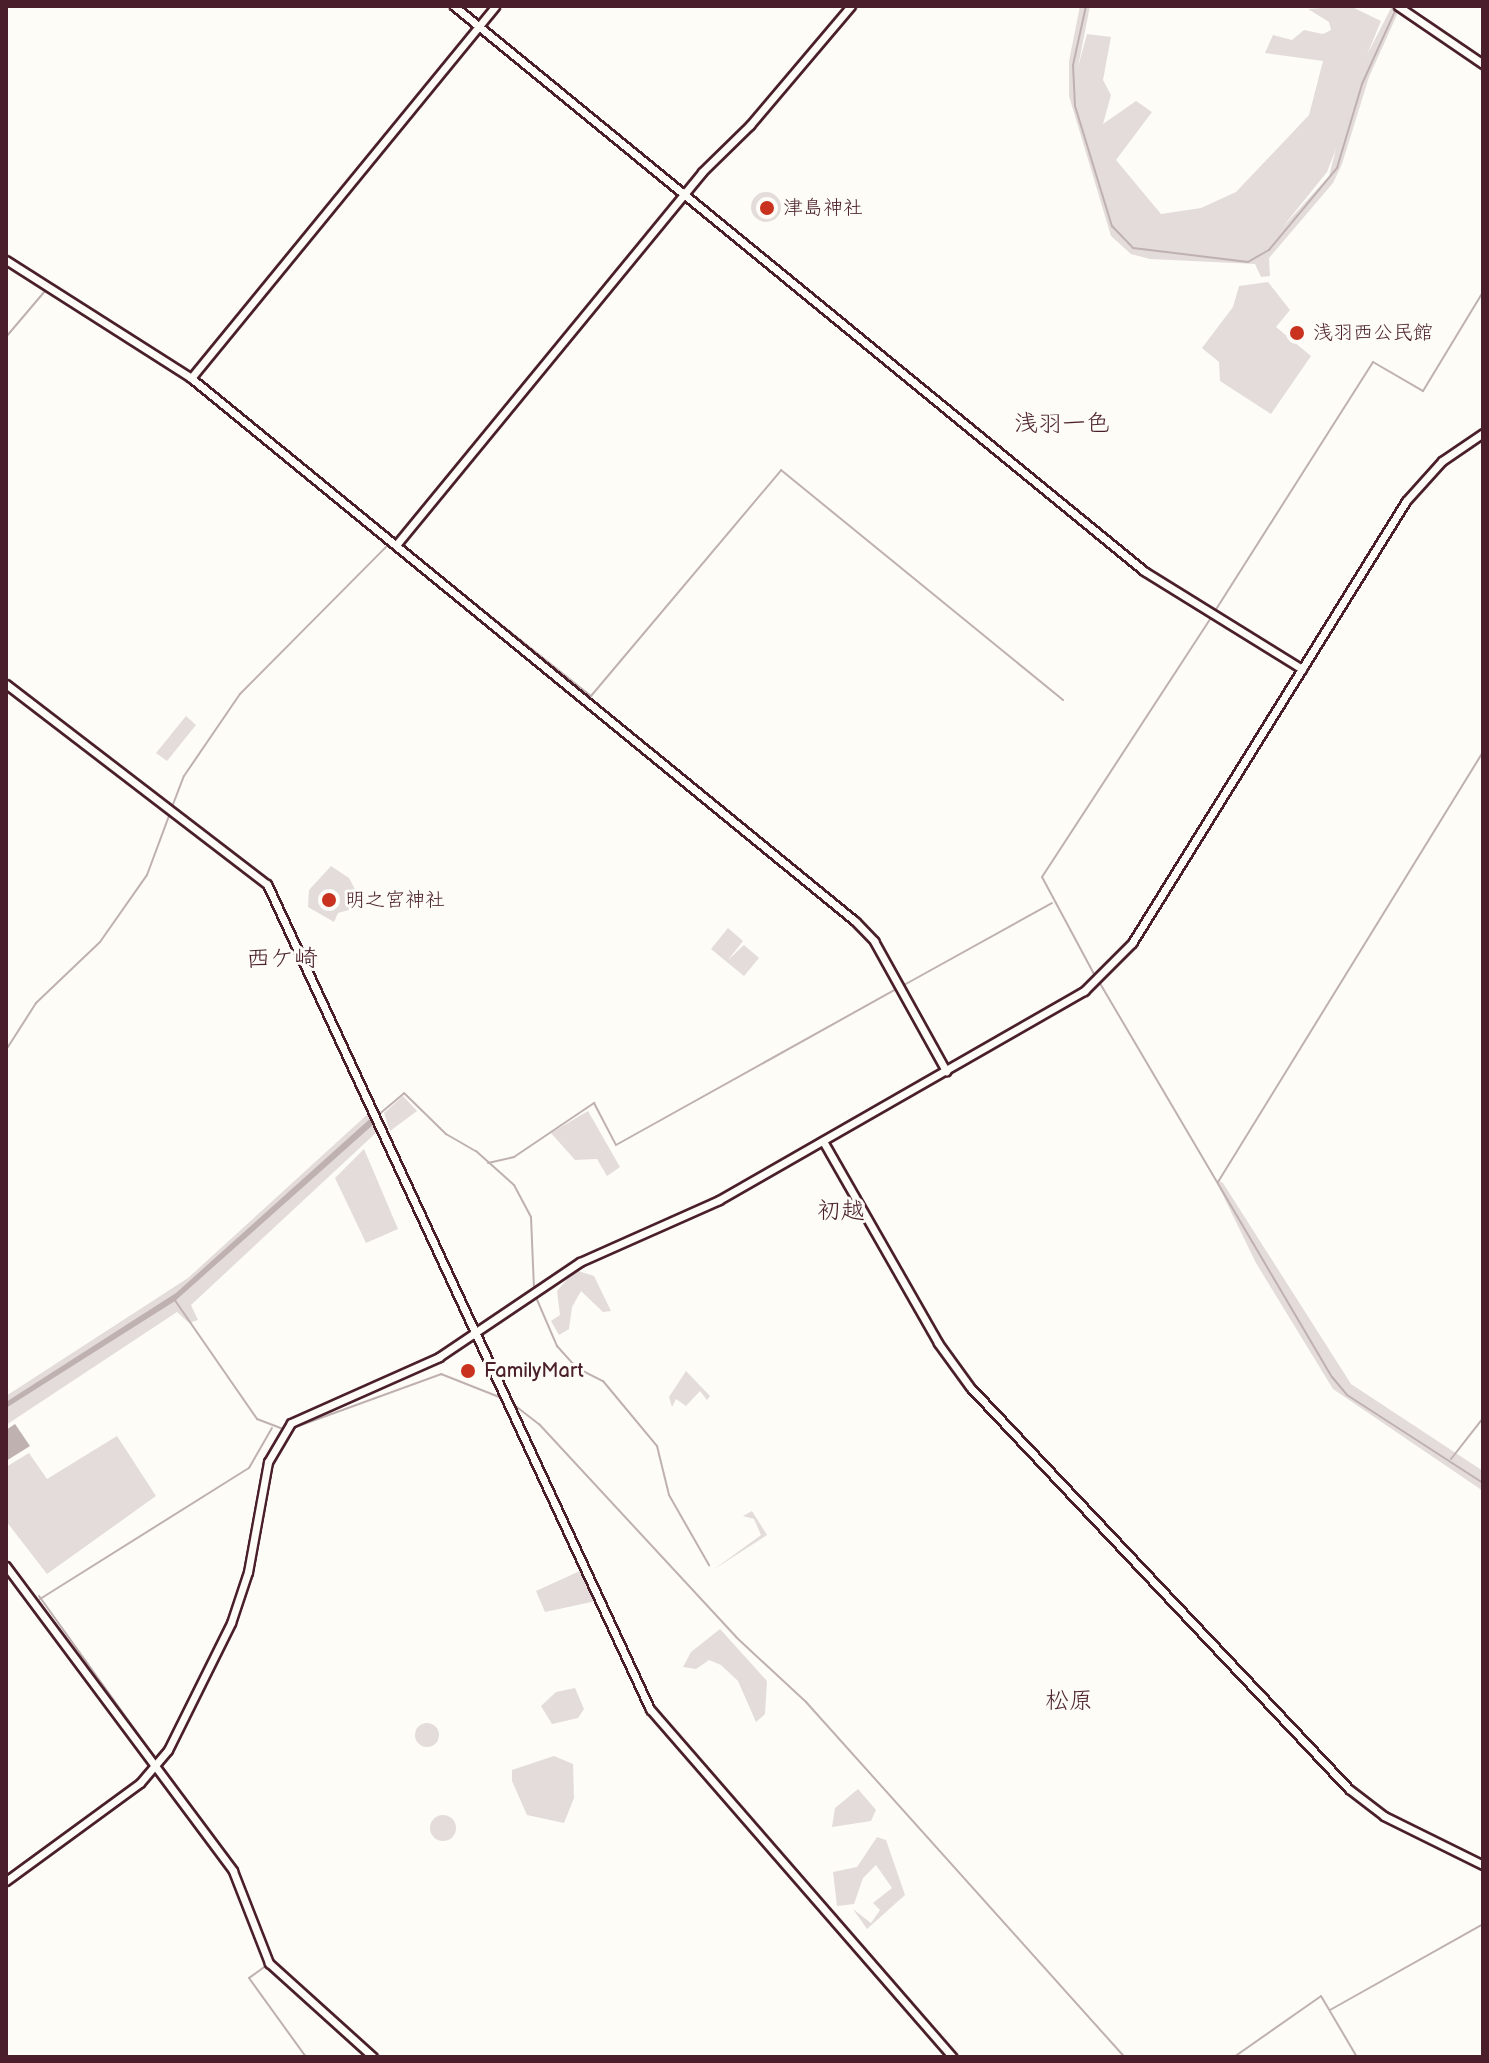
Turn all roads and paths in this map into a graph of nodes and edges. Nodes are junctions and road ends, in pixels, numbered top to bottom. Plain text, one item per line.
1 (454, 6) edge
2 (495, 6) edge
3 (851, 6) edge
4 (1399, 7) edge
5 (478, 26) junction
6 (1483, 64) edge
7 (684, 193) junction
8 (6, 260) edge
9 (191, 378) junction
10 (1483, 433) edge
11 (396, 545) junction
12 (1302, 669) junction
13 (6, 684) edge
14 (946, 1071) junction
15 (823, 1141) junction
16 (475, 1330) junction
17 (6, 1566) edge
18 (156, 1768) junction
19 (1483, 1865) edge
20 (6, 1881) edge
21 (373, 2057) edge
22 (952, 2057) edge

1 - 5 street
2 - 5 street
3 - 7 street
4 - 6 street
5 - 7 street
5 - 9 street
7 - 11 street
7 - 12 street
8 - 9 street
9 - 11 street
10 - 12 street
11 - 14 street
12 - 14 street
13 - 16 street
14 - 15 street
15 - 16 street
15 - 19 street
16 - 18 street
16 - 22 street
17 - 18 street
18 - 20 street
18 - 21 street

